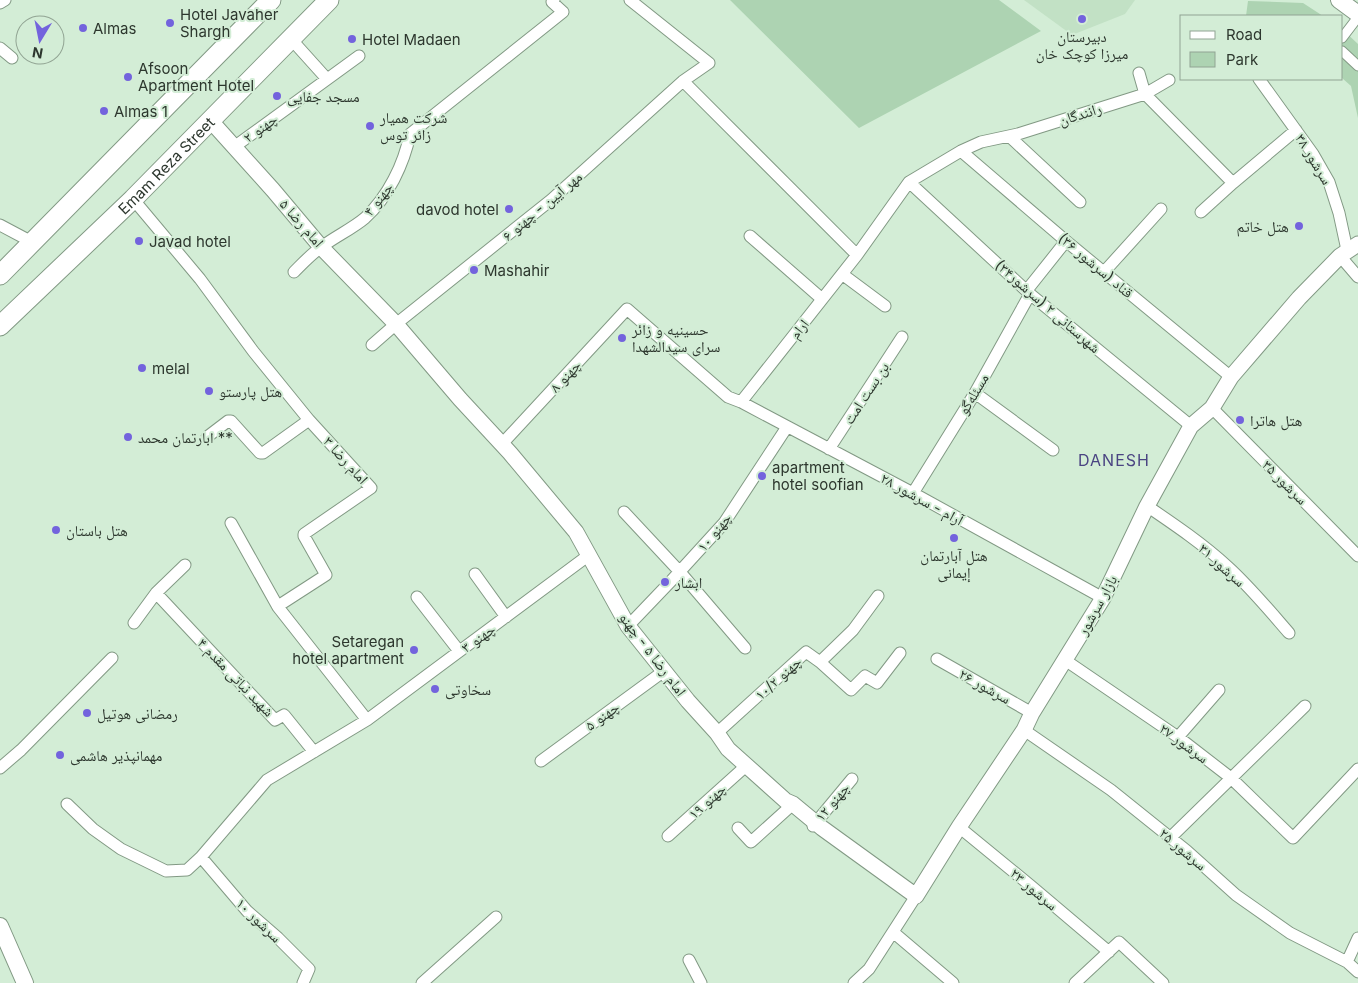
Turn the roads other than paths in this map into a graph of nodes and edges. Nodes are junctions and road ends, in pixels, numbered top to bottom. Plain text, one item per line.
1 (5, 0) edge
2 (271, 0) edge
3 (330, 0) edge
4 (554, 0) edge
5 (630, 0) edge
6 (1339, 0) edge
7 (0, 3) edge
8 (1358, 16) edge
9 (1343, 37) edge
10 (291, 39) junction
11 (0, 48) edge
12 (1343, 52) edge
13 (359, 56) dead end
14 (12, 58) dead end
15 (1358, 66) edge
16 (1138, 73) dead end
17 (327, 79) junction
18 (1169, 80) dead end
19 (1260, 80) edge
20 (683, 81) junction
21 (1145, 94) junction
22 (210, 120) junction
23 (1296, 130) junction
24 (1009, 136) junction
25 (234, 147) junction
26 (961, 151) junction
27 (908, 182) junction
28 (1233, 183) junction
29 (133, 199) junction
30 (1080, 202) dead end
31 (1162, 209) dead end
32 (1201, 212) dead end
33 (0, 225) edge
34 (750, 236) dead end
35 (1066, 241) junction
36 (32, 242) junction
37 (321, 246) junction
38 (1349, 250) edge
39 (857, 255) junction
40 (294, 272) dead end
41 (1104, 272) junction
42 (842, 274) junction
43 (0, 275) edge
44 (1358, 277) edge
45 (1029, 292) junction
46 (822, 299) junction
47 (885, 306) dead end
48 (627, 309) joint
49 (396, 324) junction
50 (0, 326) edge
51 (902, 337) dead end
52 (372, 345) dead end
53 (1232, 377) junction
54 (975, 393) junction
55 (741, 402) junction
56 (1212, 408) junction
57 (309, 420) junction
58 (1191, 426) junction
59 (787, 427) junction
60 (207, 437) dead end
61 (502, 444) junction
62 (829, 449) junction
63 (1053, 450) dead end
64 (912, 493) junction
65 (1147, 506) junction
66 (624, 512) dead end
67 (231, 524) dead end
68 (589, 555) junction
69 (1358, 556) edge
70 (185, 565) dead end
71 (680, 572) junction
72 (475, 574) dead end
73 (156, 593) junction
74 (878, 596) dead end
75 (417, 597) dead end
76 (1103, 598) junction
77 (278, 606) junction
78 (506, 617) junction
79 (134, 623) dead end
80 (628, 626) junction
81 (1288, 633) dead end
82 (745, 648) dead end
83 (459, 651) junction
84 (900, 653) dead end
85 (112, 658) dead end
86 (937, 659) dead end
87 (1065, 660) junction
88 (820, 662) junction
89 (664, 671) junction
90 (1220, 690) dead end
91 (1305, 706) dead end
92 (1032, 713) junction
93 (366, 720) junction
94 (1024, 730) junction
95 (717, 733) junction
96 (1178, 737) junction
97 (314, 752) junction
98 (541, 761) dead end
99 (746, 766) junction
100 (0, 768) edge
101 (1358, 769) edge
102 (1231, 778) junction
103 (852, 779) dead end
104 (67, 804) dead end
105 (793, 804) junction
106 (814, 824) junction
107 (959, 827) junction
108 (738, 828) dead end
109 (668, 836) dead end
110 (1170, 838) junction
111 (201, 856) junction
112 (916, 896) junction
113 (496, 918) dead end
114 (0, 926) edge
115 (893, 932) junction
116 (1358, 938) edge
117 (1109, 952) junction
118 (689, 960) dead end
119 (1347, 962) junction
120 (1358, 972) edge
121 (25, 983) edge
122 (303, 983) edge
123 (422, 983) edge
124 (701, 983) edge
125 (854, 983) edge
126 (953, 983) edge
127 (1075, 983) edge
128 (1163, 983) edge

1 - 7 street
2 - 36 main road
3 - 10 main road, Emam Reza Street
4 - 37 street, چهنو ۴
5 - 20 street, مهر آیین - چهنو ۶
6 - 8 main road
8 - 9 street
10 - 17 street
10 - 22 main road, Emam Reza Street
11 - 14 street
12 - 15 street
13 - 17 street, چهنو ۲
16 - 21 street
17 - 25 street, چهنو ۲
18 - 21 street, رانندگان
19 - 23 street, سرشور ۳۸
20 - 39 street
20 - 49 street, مهر آیین - چهنو ۶
21 - 24 street, رانندگان
21 - 28 street
22 - 25 street, امام رضا ۵
22 - 29 main road, Emam Reza Street
23 - 28 street
23 - 38 street, سرشور ۳۸
24 - 26 street, رانندگان
24 - 30 street
25 - 37 street, امام رضا ۵
26 - 27 street, رانندگان
26 - 35 street, قناد (سرشور ۳۶)
27 - 39 street, رانندگان
27 - 45 street, شهرستانی ۲ (سرشور۳۴)
28 - 32 street
29 - 50 main road, Emam Reza Street
29 - 57 street, امام رضا ۳
31 - 41 street
33 - 36 street
34 - 46 street
35 - 41 street, قناد (سرشور ۳۶)
35 - 45 street, مسئله‌گو
36 - 43 main road
37 - 40 street, چهنو ۴
37 - 49 street, امام رضا ۵
38 - 44 street
38 - 53 street, بازار سرشور
39 - 42 street, ارام
41 - 53 street, قناد (سرشور ۳۶)
42 - 46 street, ارام
42 - 47 street
45 - 54 street, مسئله‌گو
45 - 58 street, شهرستانی ۲ (سرشور۳۴)
46 - 55 street, ارام
48 - 55 street, آرام - سرشور ۲۸
48 - 61 street, چهنو ۸
49 - 52 street, مهر آیین - چهنو ۶
49 - 61 street, امام رضا ۵ - چهنو
51 - 62 street, بن بست امت
53 - 56 street, بازار سرشور
54 - 63 street
54 - 64 street, مسئله‌گو
55 - 59 street, آرام - سرشور ۲۸
56 - 58 street, بازار سرشور
56 - 69 street, سرشور ۳۵
57 - 60 street
57 - 77 street, امام رضا ۳
58 - 65 street, بازار سرشور
59 - 62 street, آرام - سرشور ۲۸
59 - 71 street, چهنو ۱۰
61 - 68 street, امام رضا ۵ - چهنو
62 - 64 street, آرام - سرشور ۲۸
64 - 76 street, آرام - سرشور ۲۸
65 - 76 street, بازار سرشور
65 - 81 street, سرشور ۳۱
66 - 71 street
67 - 77 street
68 - 78 street, چهنو ۳
68 - 80 street, امام رضا ۵ - چهنو
70 - 73 street
71 - 80 street, چهنو ۱۰
71 - 82 street
72 - 78 street
73 - 79 street
73 - 97 street, شهید نباتی مقدم ۴
74 - 88 street, چهنو ۱۰/۲
75 - 83 street
76 - 87 street, بازار سرشور
77 - 93 street
78 - 83 street, چهنو ۳
80 - 89 street, امام رضا ۵ - چهنو
83 - 93 street, چهنو ۳
84 - 88 street
85 - 100 street
86 - 92 street, سرشور ۲۶
87 - 92 street, بازار سرشور
87 - 96 street, سرشور ۲۷
88 - 95 street, چهنو ۱۰/۲
89 - 95 street, امام رضا ۵ - چهنو
89 - 98 street, چهنو ۵
90 - 96 street
91 - 102 street
92 - 94 street, بازار سرشور
93 - 97 street, چهنو ۳
94 - 107 street, بازار سرشور
94 - 110 street, سرشور ۲۵
95 - 99 street, امام رضا ۵ - چهنو
96 - 102 street, سرشور ۲۷
97 - 111 street, چهنو ۳
99 - 105 street, امام رضا ۵ - چهنو
99 - 109 street, چهنو ۱۹
101 - 102 street, سرشور ۲۷
102 - 110 street
103 - 106 street, چهنو ۱۲
104 - 111 street, چهنو ۳
105 - 106 street, امام رضا ۵ - چهنو
105 - 108 street
106 - 112 street, امام رضا ۵ - چهنو
107 - 112 street, بازار سرشور
107 - 117 street, سرشور ۲۳
110 - 119 street, سرشور ۲۵
111 - 122 street, سرشور ۱۰
112 - 115 street, بازار سرشور
113 - 123 street
114 - 121 main road
115 - 125 street, بازار سرشور
115 - 126 street
116 - 119 street
117 - 127 street
117 - 128 street
118 - 124 street
119 - 120 street, سرشور ۲۵

